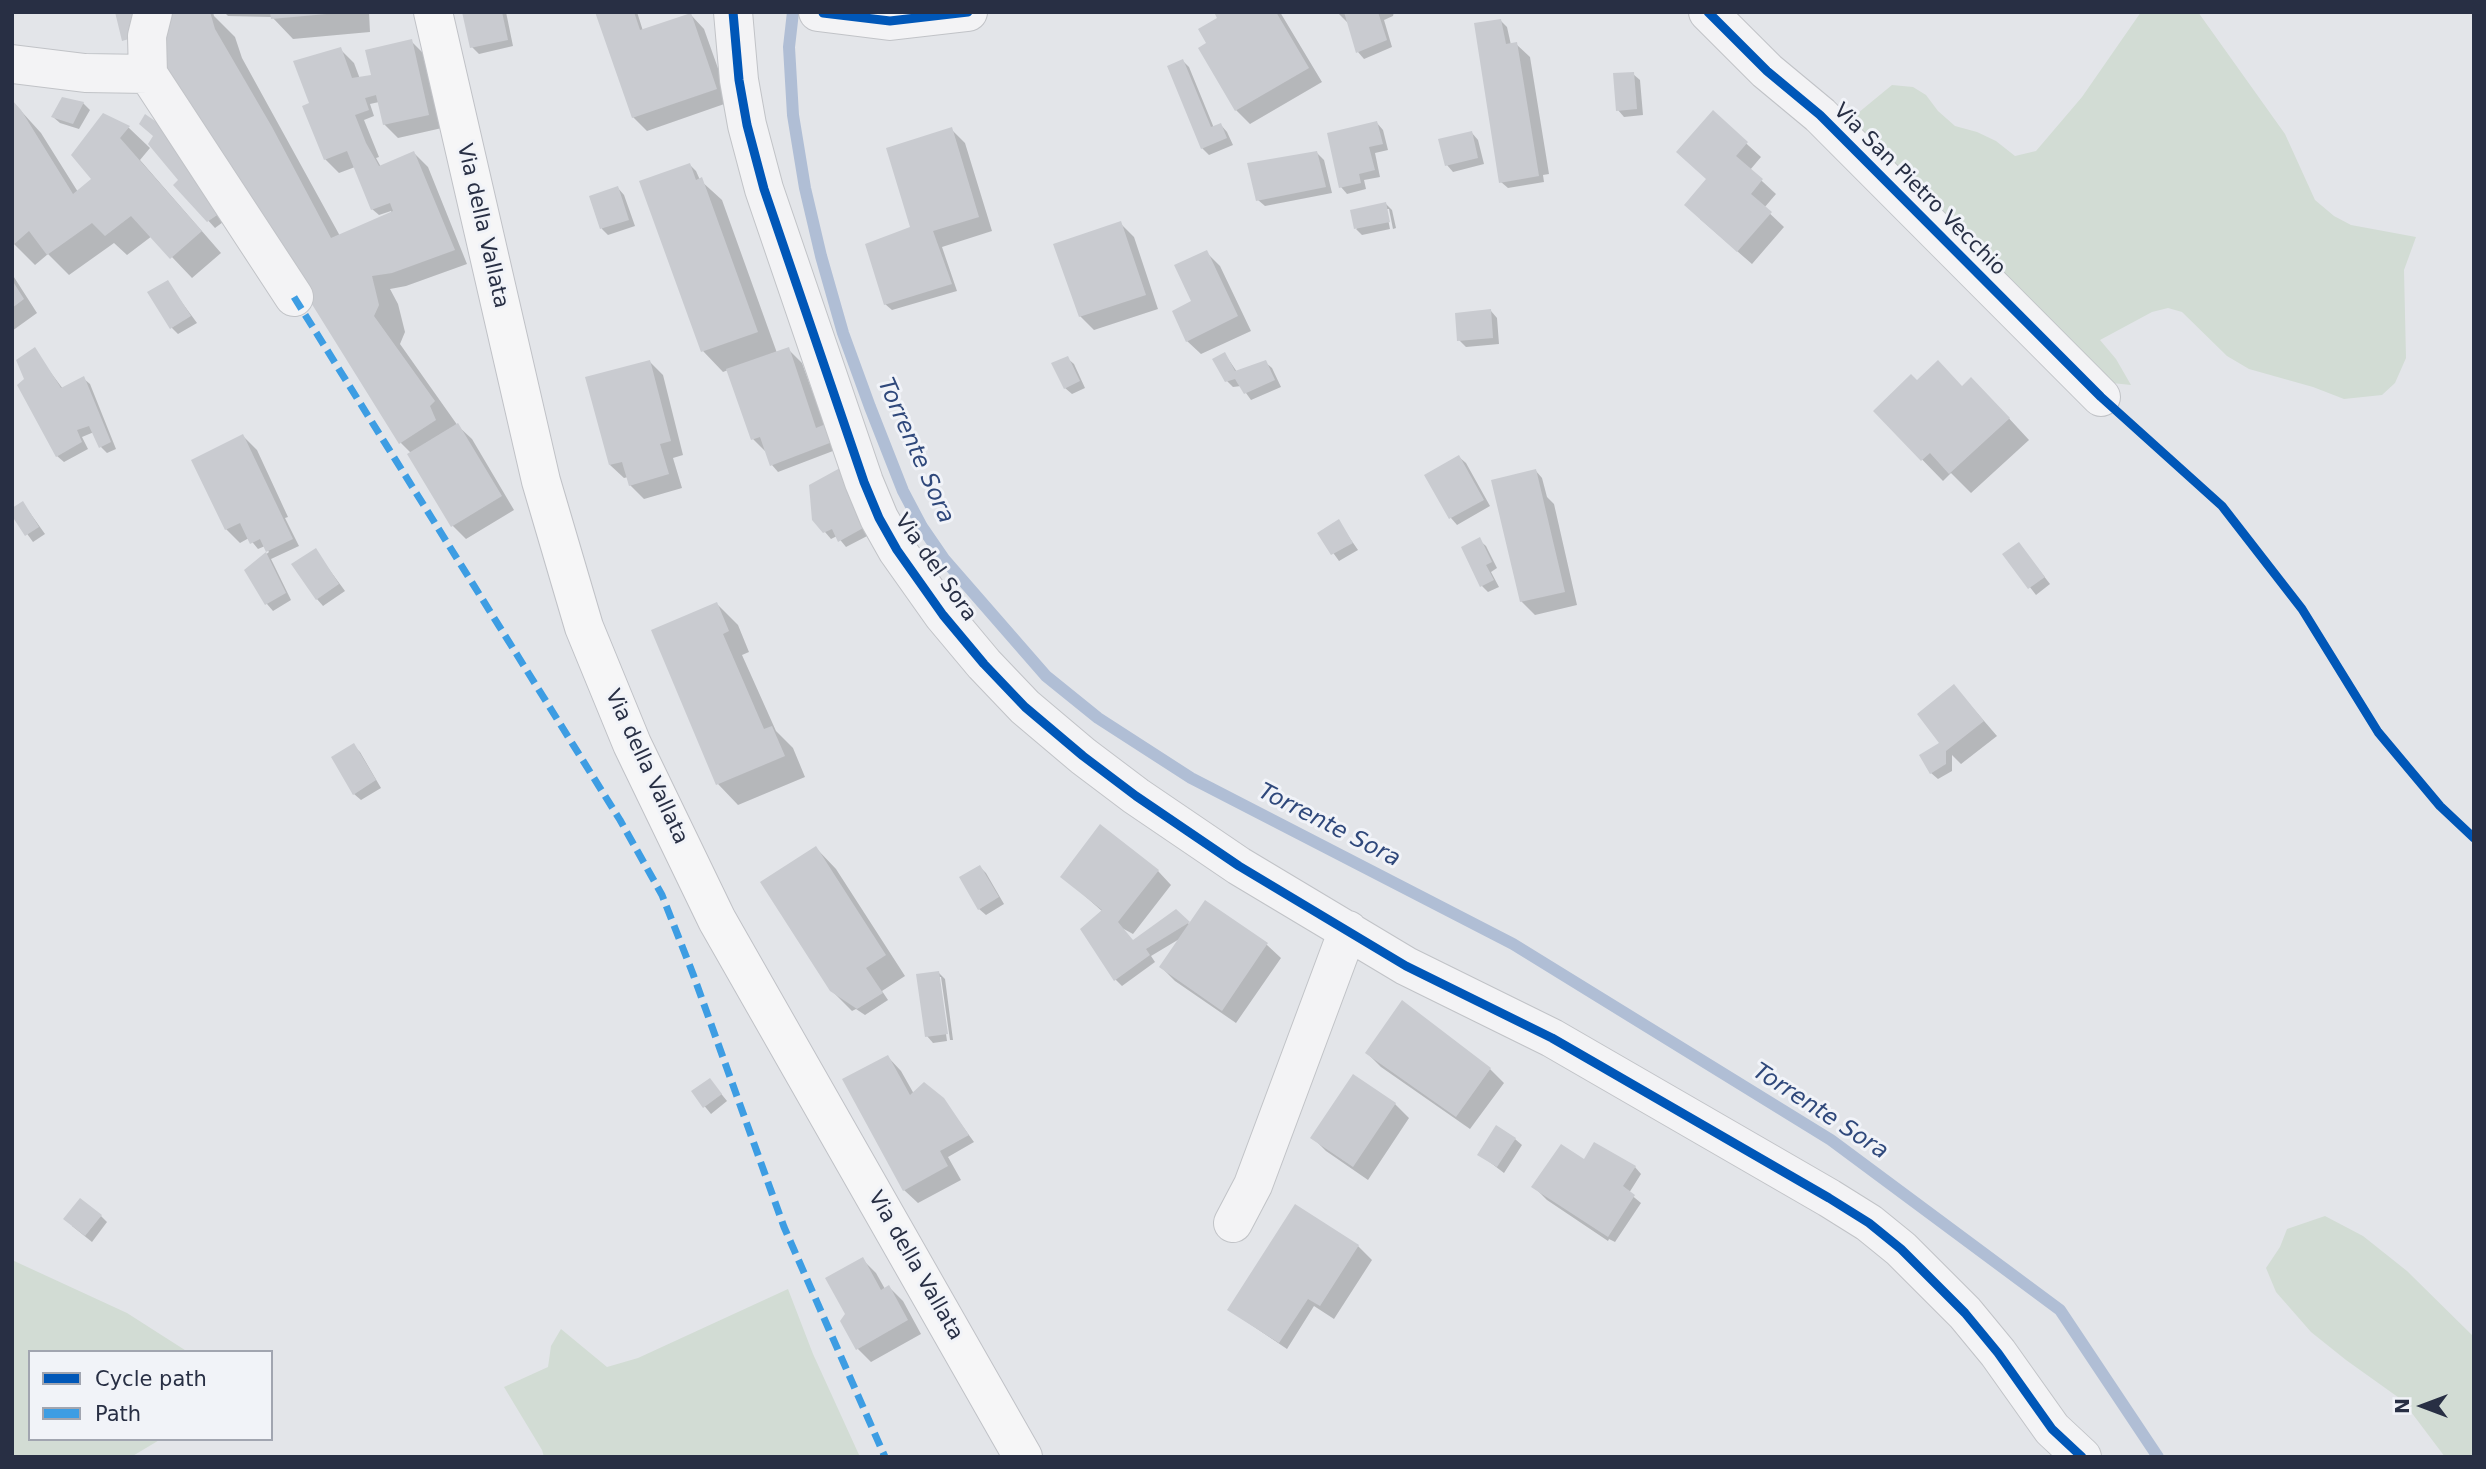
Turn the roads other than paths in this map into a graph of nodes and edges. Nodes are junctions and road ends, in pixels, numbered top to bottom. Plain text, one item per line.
1 (153, 12) edge
2 (433, 12) edge
3 (733, 12) edge
4 (968, 12) edge
5 (1708, 12) edge
6 (829, 13) edge
7 (12, 64) edge
8 (148, 74) junction
9 (294, 297) dead end
10 (2101, 397) dead end
11 (1348, 930) junction
12 (1233, 1223) dead end
13 (1023, 1457) edge
14 (2082, 1457) edge

1 - 8 street
2 - 13 main road, Via della Vallata
3 - 11 street, Via del Sora
4 - 6 street
5 - 10 street, Via San Pietro Vecchio
7 - 8 street
8 - 9 street
11 - 12 street
11 - 14 street, Via del Sora

